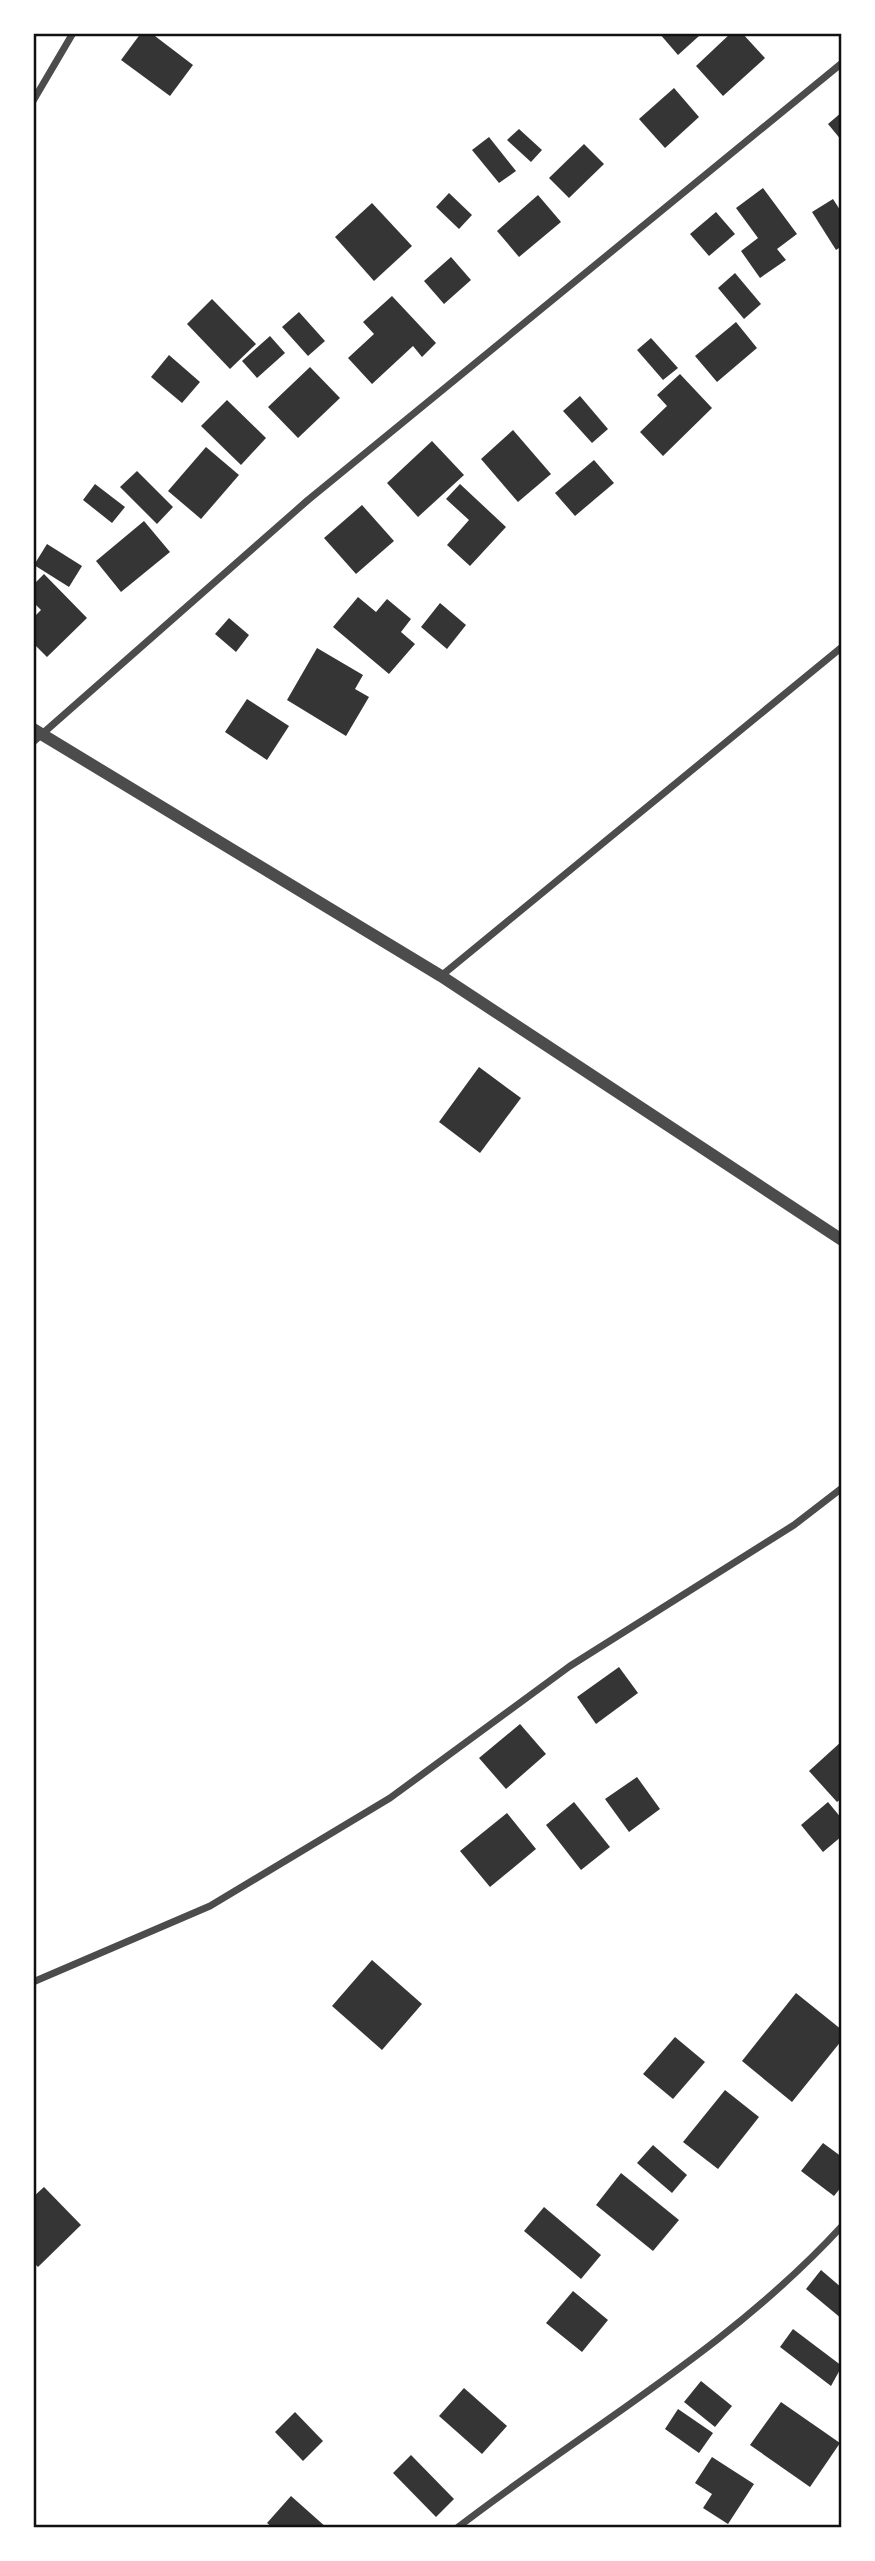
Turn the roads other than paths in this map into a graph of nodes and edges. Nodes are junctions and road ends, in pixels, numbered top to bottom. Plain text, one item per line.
1 (74, 33) edge
2 (842, 63) edge
3 (33, 101) edge
4 (842, 647) edge
5 (36, 735) edge
6 (441, 976) junction
7 (842, 1240) edge
8 (842, 1488) edge
9 (33, 1982) edge
10 (842, 2226) edge
11 (457, 2528) edge

1 - 3 street
2 - 5 street
4 - 6 street
5 - 6 street
6 - 7 street
8 - 9 street
10 - 11 street

